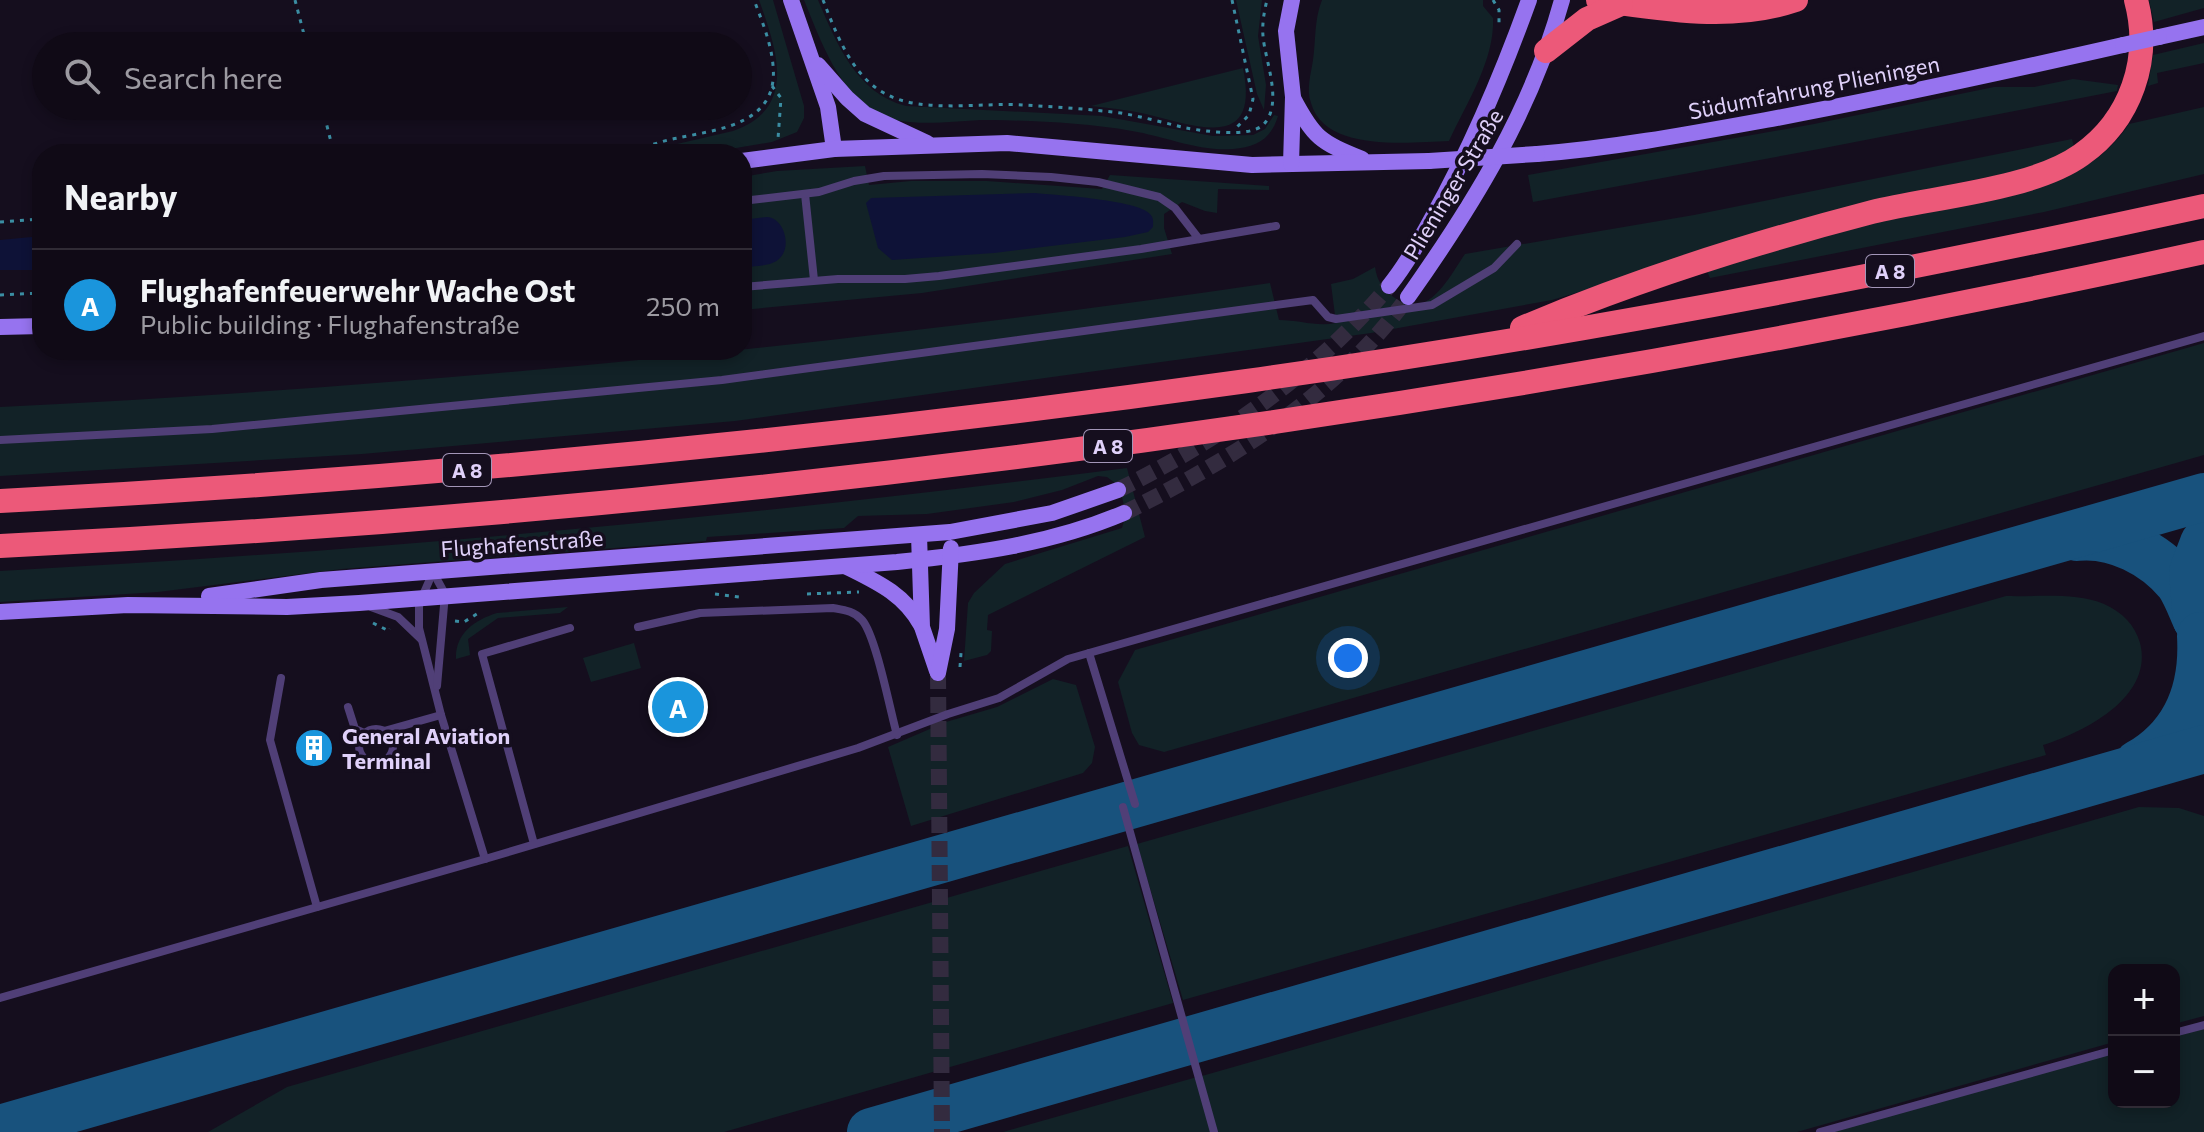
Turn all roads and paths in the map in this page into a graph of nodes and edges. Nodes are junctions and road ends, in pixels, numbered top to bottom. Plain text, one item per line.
1 (295, 0) edge
2 (754, 0) edge
3 (791, 0) edge
4 (823, 0) edge
5 (1232, 0) edge
6 (1267, 0) edge
7 (1292, 0) edge
8 (1493, 0) edge
9 (1529, 0) edge
10 (1562, 0) edge
11 (1598, 0) edge
12 (1796, 0) edge
13 (2136, 0) edge
14 (1623, 3) junction
15 (1497, 5) dead end
16 (2204, 27) edge
17 (303, 32) edge
18 (1546, 51) junction
19 (812, 56) junction
20 (772, 86) junction
21 (1293, 97) junction
22 (752, 114) edge
23 (326, 120) edge
24 (745, 120) edge
25 (1230, 131) junction
26 (332, 144) edge
27 (658, 144) edge
28 (932, 145) junction
29 (834, 149) junction
30 (778, 155) junction
31 (752, 159) edge
32 (1371, 163) junction
33 (1291, 164) junction
34 (805, 194) junction
35 (752, 200) edge
36 (2204, 206) edge
37 (32, 220) edge
38 (0, 222) edge
39 (1276, 226) dead end
40 (1199, 239) junction
41 (1517, 244) dead end
42 (2204, 252) edge
43 (814, 280) junction
44 (752, 286) edge
45 (1389, 286) tunnel mouth
46 (32, 293) edge
47 (0, 295) edge
48 (1408, 297) tunnel mouth
49 (32, 326) edge
50 (0, 327) edge
51 (2204, 336) edge
52 (1483, 345) junction
53 (0, 440) edge
54 (1118, 490) tunnel mouth
55 (0, 501) edge
56 (1124, 513) tunnel mouth
57 (950, 532) junction
58 (919, 535) junction
59 (0, 546) edge
60 (951, 557) junction
61 (920, 560) junction
62 (845, 566) junction
63 (433, 572) junction
64 (445, 596) junction
65 (420, 599) junction
66 (359, 603) junction
67 (128, 605) junction
68 (0, 612) edge
69 (638, 627) dead end
70 (922, 627) junction
71 (570, 628) dead end
72 (421, 639) junction
73 (1089, 653) junction
74 (281, 678) dead end
75 (436, 691) junction
76 (348, 707) dead end
77 (441, 715) junction
78 (384, 731) junction
79 (364, 733) junction
80 (897, 735) junction
81 (1135, 804) dead end
82 (1123, 807) dead end
83 (534, 844) junction
84 (485, 859) junction
85 (317, 907) junction
86 (0, 998) edge
87 (2204, 1025) edge
88 (2180, 1031) edge
89 (2108, 1052) edge
90 (1214, 1132) edge
91 (1820, 1132) edge

1 - 17 path
2 - 20 path
3 - 19 main road
4 - 25 path
5 - 25 path
6 - 25 path
7 - 21 main road
8 - 15 path
9 - 45 main road, Plieninger Straße
10 - 18 main road, Plieninger Straße
11 - 14 highway
12 - 14 highway
13 - 52 highway
14 - 18 highway
16 - 32 main road, Südumfahrung Plieningen, bridge
18 - 48 main road, Plieninger Straße
19 - 28 main road
19 - 29 main road
20 - 22 path
20 - 30 path
21 - 32 main road
21 - 33 main road
23 - 26 path
24 - 27 path
28 - 29 main road, Südumfahrung Plieningen
28 - 33 main road, Südumfahrung Plieningen
29 - 30 main road, Südumfahrung Plieningen
30 - 31 main road, Südumfahrung Plieningen
32 - 33 main road, Südumfahrung Plieningen
34 - 35 lane
34 - 40 lane
34 - 43 lane
36 - 52 highway, A 8
37 - 38 path
39 - 40 lane
40 - 43 lane
41 - 53 lane
42 - 59 highway, A 8
43 - 44 lane
46 - 47 path
49 - 50 main road
51 - 73 lane
52 - 55 highway, A 8
54 - 57 main road
56 - 60 main road
57 - 58 main road
57 - 60 main road
58 - 61 main road
58 - 63 main road, Flughafenstraße
60 - 61 main road
60 - 70 main road
61 - 62 main road, Flughafenstraße
61 - 70 main road
62 - 64 main road, Flughafenstraße
62 - 70 main road
63 - 64 lane
63 - 65 lane
63 - 67 main road, Flughafenstraße
64 - 65 main road, Flughafenstraße
64 - 75 lane
65 - 66 main road, Flughafenstraße
65 - 72 lane
66 - 67 main road, Flughafenstraße
66 - 72 lane
67 - 68 main road, Flughafenstraße
69 - 80 lane
71 - 83 lane
72 - 75 lane
73 - 80 lane
73 - 81 lane
74 - 85 lane
75 - 77 lane
76 - 79 lane
77 - 78 lane
77 - 84 lane
78 - 79 lane
78 - 79 lane
80 - 83 lane
82 - 90 lane
83 - 84 lane
84 - 85 lane
85 - 86 lane
87 - 88 lane
89 - 91 lane

